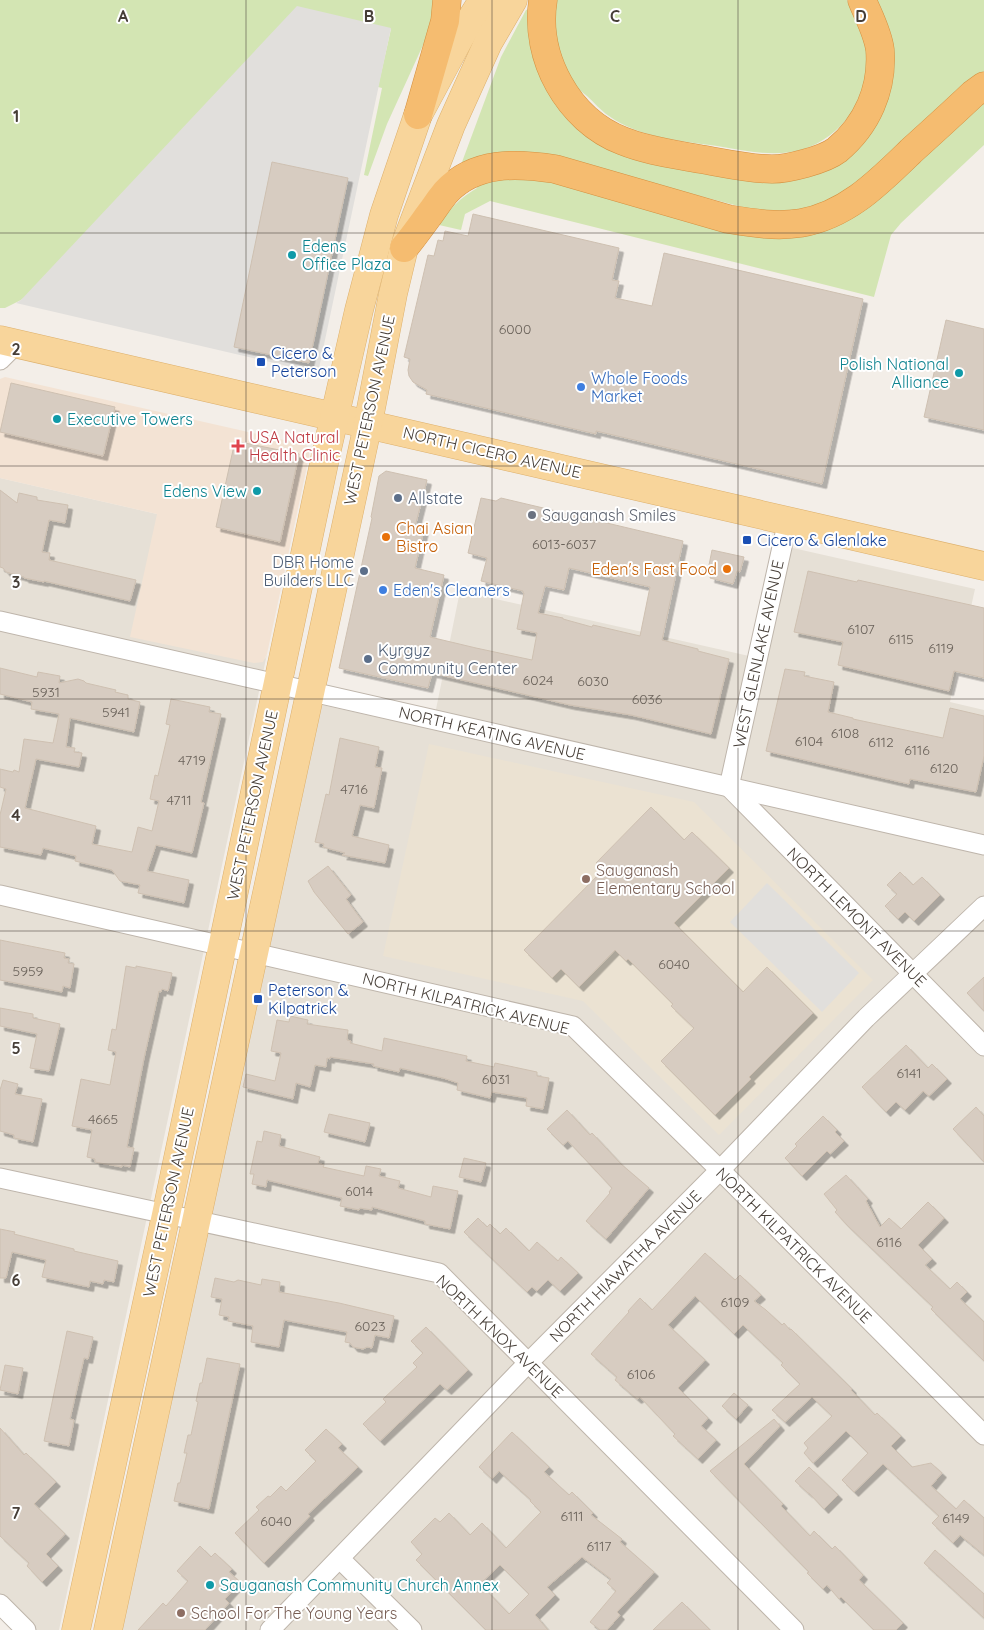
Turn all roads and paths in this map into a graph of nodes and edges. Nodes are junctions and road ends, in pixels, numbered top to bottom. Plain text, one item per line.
1 (447, 0) edge
2 (483, 0) edge
3 (513, 0) edge
4 (543, 0) edge
5 (862, 0) edge
6 (984, 86) edge
7 (418, 115) junction
8 (404, 248) junction
9 (5, 348) edge
10 (334, 416) junction
11 (368, 424) junction
12 (788, 520) junction
13 (984, 566) edge
14 (0, 621) edge
15 (277, 684) junction
16 (309, 691) junction
17 (729, 787) junction
18 (984, 845) edge
19 (0, 895) edge
20 (984, 906) edge
21 (222, 946) junction
22 (253, 953) junction
23 (914, 974) junction
24 (984, 1046) edge
25 (720, 1170) junction
26 (0, 1178) edge
27 (166, 1215) junction
28 (195, 1222) junction
29 (528, 1363) junction
30 (984, 1435) edge
31 (340, 1559) junction
32 (0, 1604) edge
33 (26, 1630) edge
34 (76, 1630) edge
35 (108, 1630) edge
36 (270, 1630) edge
37 (412, 1630) edge
38 (794, 1630) edge

1 - 7 highway
2 - 7 main road, WEST PETERSON AVENUE
3 - 8 main road, WEST PETERSON AVENUE
4 - 5 highway
6 - 8 highway
7 - 10 main road, WEST PETERSON AVENUE
8 - 11 main road, WEST PETERSON AVENUE
9 - 10 main road, NORTH CICERO AVENUE
10 - 11 main road, NORTH CICERO AVENUE
10 - 15 main road, WEST PETERSON AVENUE
11 - 12 main road, NORTH CICERO AVENUE
11 - 16 main road, WEST PETERSON AVENUE
12 - 13 main road, NORTH CICERO AVENUE
12 - 17 street, WEST GLENLAKE AVENUE
14 - 15 street, NORTH KEATING AVENUE
15 - 16 street, NORTH KEATING AVENUE
15 - 21 main road, WEST PETERSON AVENUE
16 - 17 street, NORTH KEATING AVENUE
16 - 22 main road, WEST PETERSON AVENUE
17 - 18 street, NORTH KEATING AVENUE
17 - 23 street, NORTH LEMONT AVENUE
19 - 21 street, NORTH KILPATRICK AVENUE
20 - 23 street, NORTH HIAWATHA AVENUE
21 - 22 street, NORTH KILPATRICK AVENUE
21 - 27 main road, WEST PETERSON AVENUE
22 - 25 street, NORTH KILPATRICK AVENUE
22 - 28 main road, WEST PETERSON AVENUE
23 - 24 street, NORTH LEMONT AVENUE
23 - 25 street, NORTH HIAWATHA AVENUE
25 - 29 street, NORTH HIAWATHA AVENUE
25 - 30 street, NORTH KILPATRICK AVENUE
26 - 27 street, NORTH KNOX AVENUE
27 - 28 street, NORTH KNOX AVENUE
27 - 34 main road, WEST PETERSON AVENUE
28 - 29 street, NORTH KNOX AVENUE
28 - 35 main road, WEST PETERSON AVENUE
29 - 31 street, NORTH HIAWATHA AVENUE
29 - 38 street, NORTH KNOX AVENUE
31 - 36 street, NORTH HIAWATHA AVENUE
31 - 37 street
32 - 33 street

